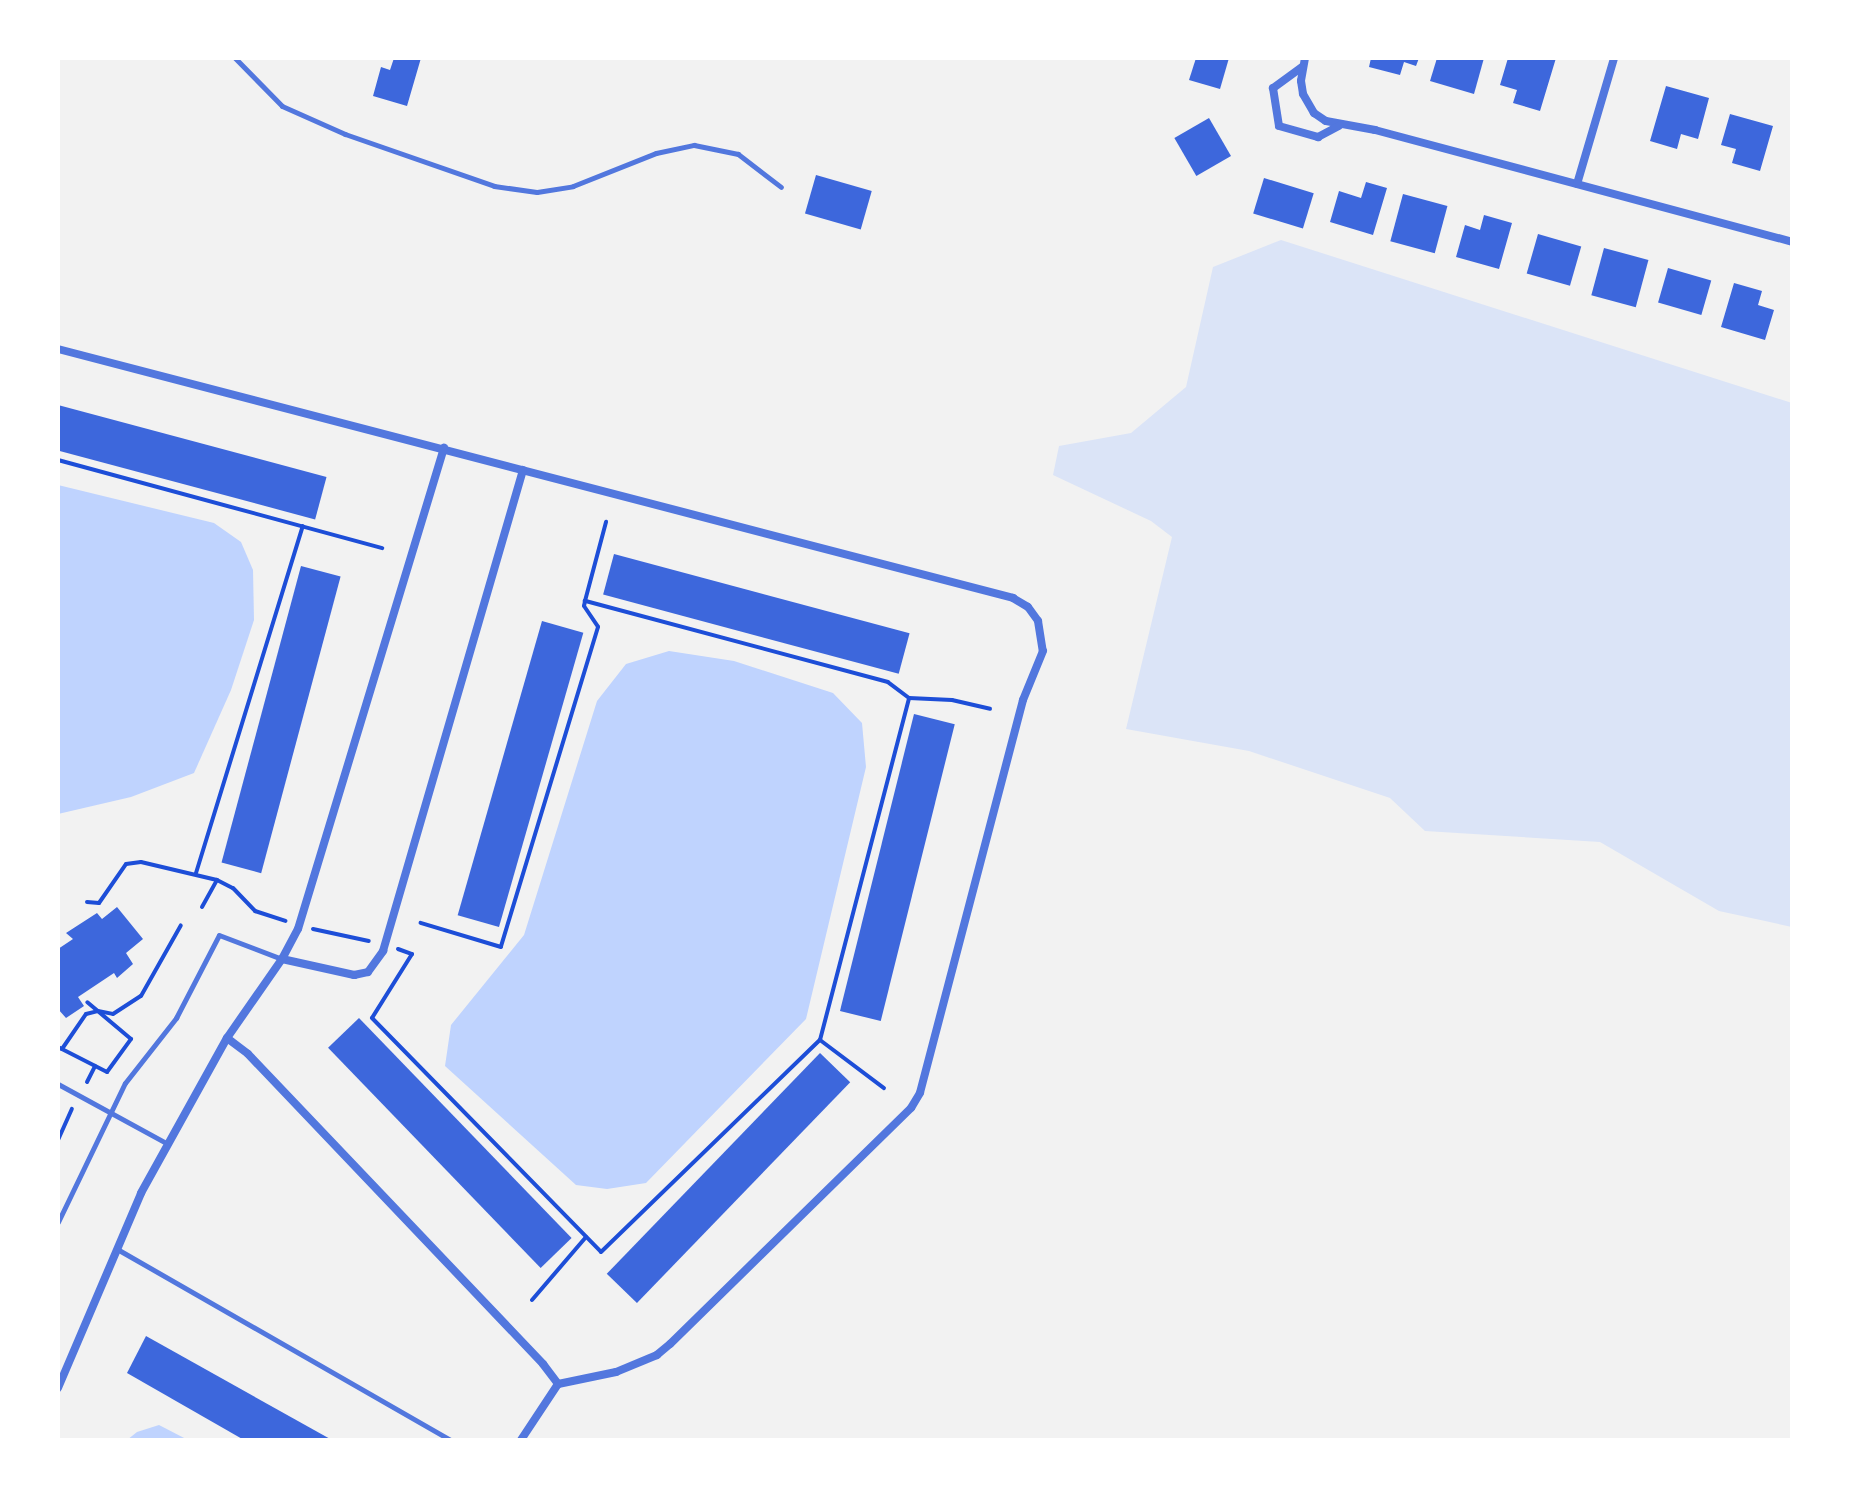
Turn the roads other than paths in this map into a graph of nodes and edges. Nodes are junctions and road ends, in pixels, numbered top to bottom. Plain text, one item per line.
1 (235, 58) edge
2 (1614, 58) edge
3 (1304, 63) edge
4 (1339, 126) junction
5 (1577, 184) junction
6 (781, 187) dead end
7 (1792, 242) edge
8 (58, 349) edge
9 (444, 448) junction
10 (523, 470) junction
11 (282, 959) junction
12 (227, 1038) junction
13 (58, 1084) edge
14 (111, 1113) junction
15 (168, 1144) junction
16 (58, 1222) edge
17 (116, 1249) junction
18 (558, 1384) junction
19 (58, 1388) edge
20 (450, 1440) edge
21 (521, 1440) edge

1 - 6 lane
2 - 5 street
3 - 4 street
3 - 4 street
4 - 5 street
5 - 7 street
8 - 9 street
9 - 10 street
9 - 11 street
10 - 11 street
10 - 18 street
11 - 12 street
11 - 14 lane
12 - 15 street
12 - 18 street
13 - 14 lane
14 - 15 lane
14 - 16 lane
15 - 17 street
17 - 19 street
17 - 20 lane
18 - 21 street

